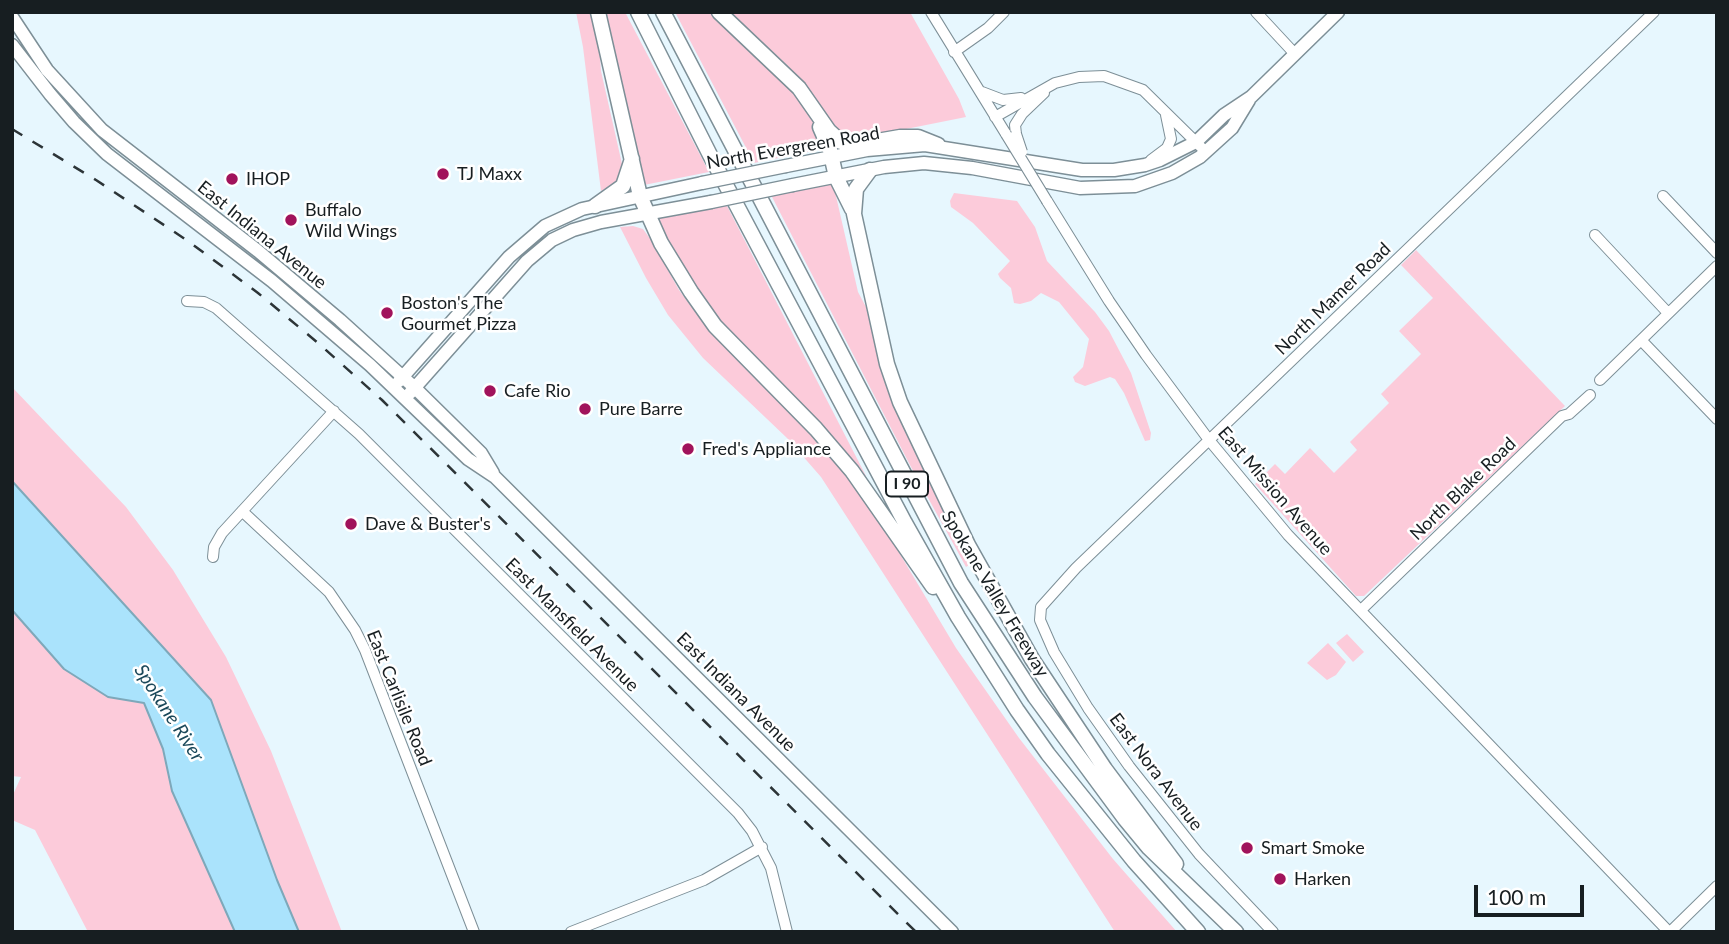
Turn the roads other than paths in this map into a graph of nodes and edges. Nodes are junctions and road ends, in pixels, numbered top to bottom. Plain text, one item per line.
1 (598, 12) edge
2 (638, 12) edge
3 (663, 12) edge
4 (719, 12) edge
5 (931, 12) edge
6 (1004, 12) edge
7 (1256, 12) edge
8 (1338, 12) edge
9 (1654, 12) edge
10 (12, 17) edge
11 (12, 45) edge
12 (954, 52) junction
13 (1296, 54) junction
14 (1055, 83) junction
15 (978, 89) junction
16 (1030, 96) junction
17 (1251, 97) junction
18 (809, 103) junction
19 (1163, 108) junction
20 (995, 117) junction
21 (1011, 134) junction
22 (1196, 142) junction
23 (938, 145) junction
24 (1206, 152) junction
25 (832, 157) junction
26 (632, 158) junction
27 (1145, 165) junction
28 (870, 170) junction
29 (836, 177) junction
30 (640, 196) junction
31 (1662, 196) dead end
32 (595, 206) junction
33 (646, 213) junction
34 (854, 214) junction
35 (1595, 235) dead end
36 (1717, 253) edge
37 (1717, 266) edge
38 (187, 301) dead end
39 (1668, 313) junction
40 (1641, 340) junction
41 (403, 377) junction
42 (1600, 380) dead end
43 (393, 387) junction
44 (415, 387) junction
45 (1590, 395) dead end
46 (405, 398) junction
47 (334, 411) junction
48 (1717, 419) edge
49 (1209, 440) junction
50 (495, 477) junction
51 (242, 511) junction
52 (213, 557) dead end
53 (1360, 610) junction
54 (1040, 613) joint
55 (958, 617) junction
56 (762, 847) junction
57 (1717, 886) edge
58 (1216, 911) junction
59 (474, 932) edge
60 (571, 932) edge
61 (787, 932) edge
62 (952, 932) edge
63 (1198, 932) edge
64 (1236, 932) edge
65 (1273, 932) edge
66 (1669, 932) edge

1 - 26 highway
2 - 55 highway, I 90
3 - 58 highway, Spokane Valley Freeway / I 90
4 - 18 highway
5 - 12 street
6 - 12 street
7 - 13 street
8 - 13 main road, North Evergreen Road
9 - 49 street, North Mamer Road
10 - 41 main road, East Indiana Avenue
11 - 43 main road, East Indiana Avenue
12 - 15 street
13 - 17 main road, North Evergreen Road
14 - 16 street
14 - 19 street
14 - 21 street
15 - 16 street
15 - 20 street
16 - 20 street
17 - 22 main road, North Evergreen Road
17 - 24 main road, North Evergreen Road
18 - 23 highway
18 - 25 highway
19 - 22 street
19 - 27 street
20 - 21 street
21 - 49 street, East Mission Avenue, bridge
22 - 24 street
22 - 27 main road, North Evergreen Road
23 - 25 main road, North Evergreen Road
23 - 27 main road, North Evergreen Road
24 - 28 main road, North Evergreen Road
25 - 29 highway
25 - 30 main road, North Evergreen Road, bridge
26 - 30 highway
26 - 32 highway
28 - 29 main road, North Evergreen Road
28 - 34 highway
29 - 33 main road, North Evergreen Road, bridge
29 - 34 highway
30 - 32 main road, North Evergreen Road
30 - 33 highway
31 - 36 street
32 - 41 main road, North Evergreen Road
33 - 44 main road, North Evergreen Road
33 - 55 highway
34 - 58 highway
35 - 39 street
37 - 39 street
38 - 47 street, East Mansfield Avenue
39 - 40 street
40 - 42 street
40 - 48 street
41 - 43 main road, North Evergreen Road
41 - 44 main road, East Indiana Avenue
43 - 46 main road, East Indiana Avenue
44 - 46 main road, North Evergreen Road
44 - 50 main road, East Indiana Avenue
45 - 53 street, North Blake Road
46 - 50 main road, East Indiana Avenue
47 - 51 street
47 - 56 street, East Mansfield Avenue
49 - 53 street, East Mission Avenue
49 - 54 street, North Mamer Road
50 - 62 main road, East Indiana Avenue
51 - 52 street
51 - 59 street, East Carlisile Road
53 - 66 street, East Mission Avenue
54 - 65 street, East Nora Avenue
55 - 63 highway, I 90
56 - 60 street
56 - 61 street, East Mansfield Avenue
57 - 66 street
58 - 64 highway, Spokane Valley Freeway / I 90

